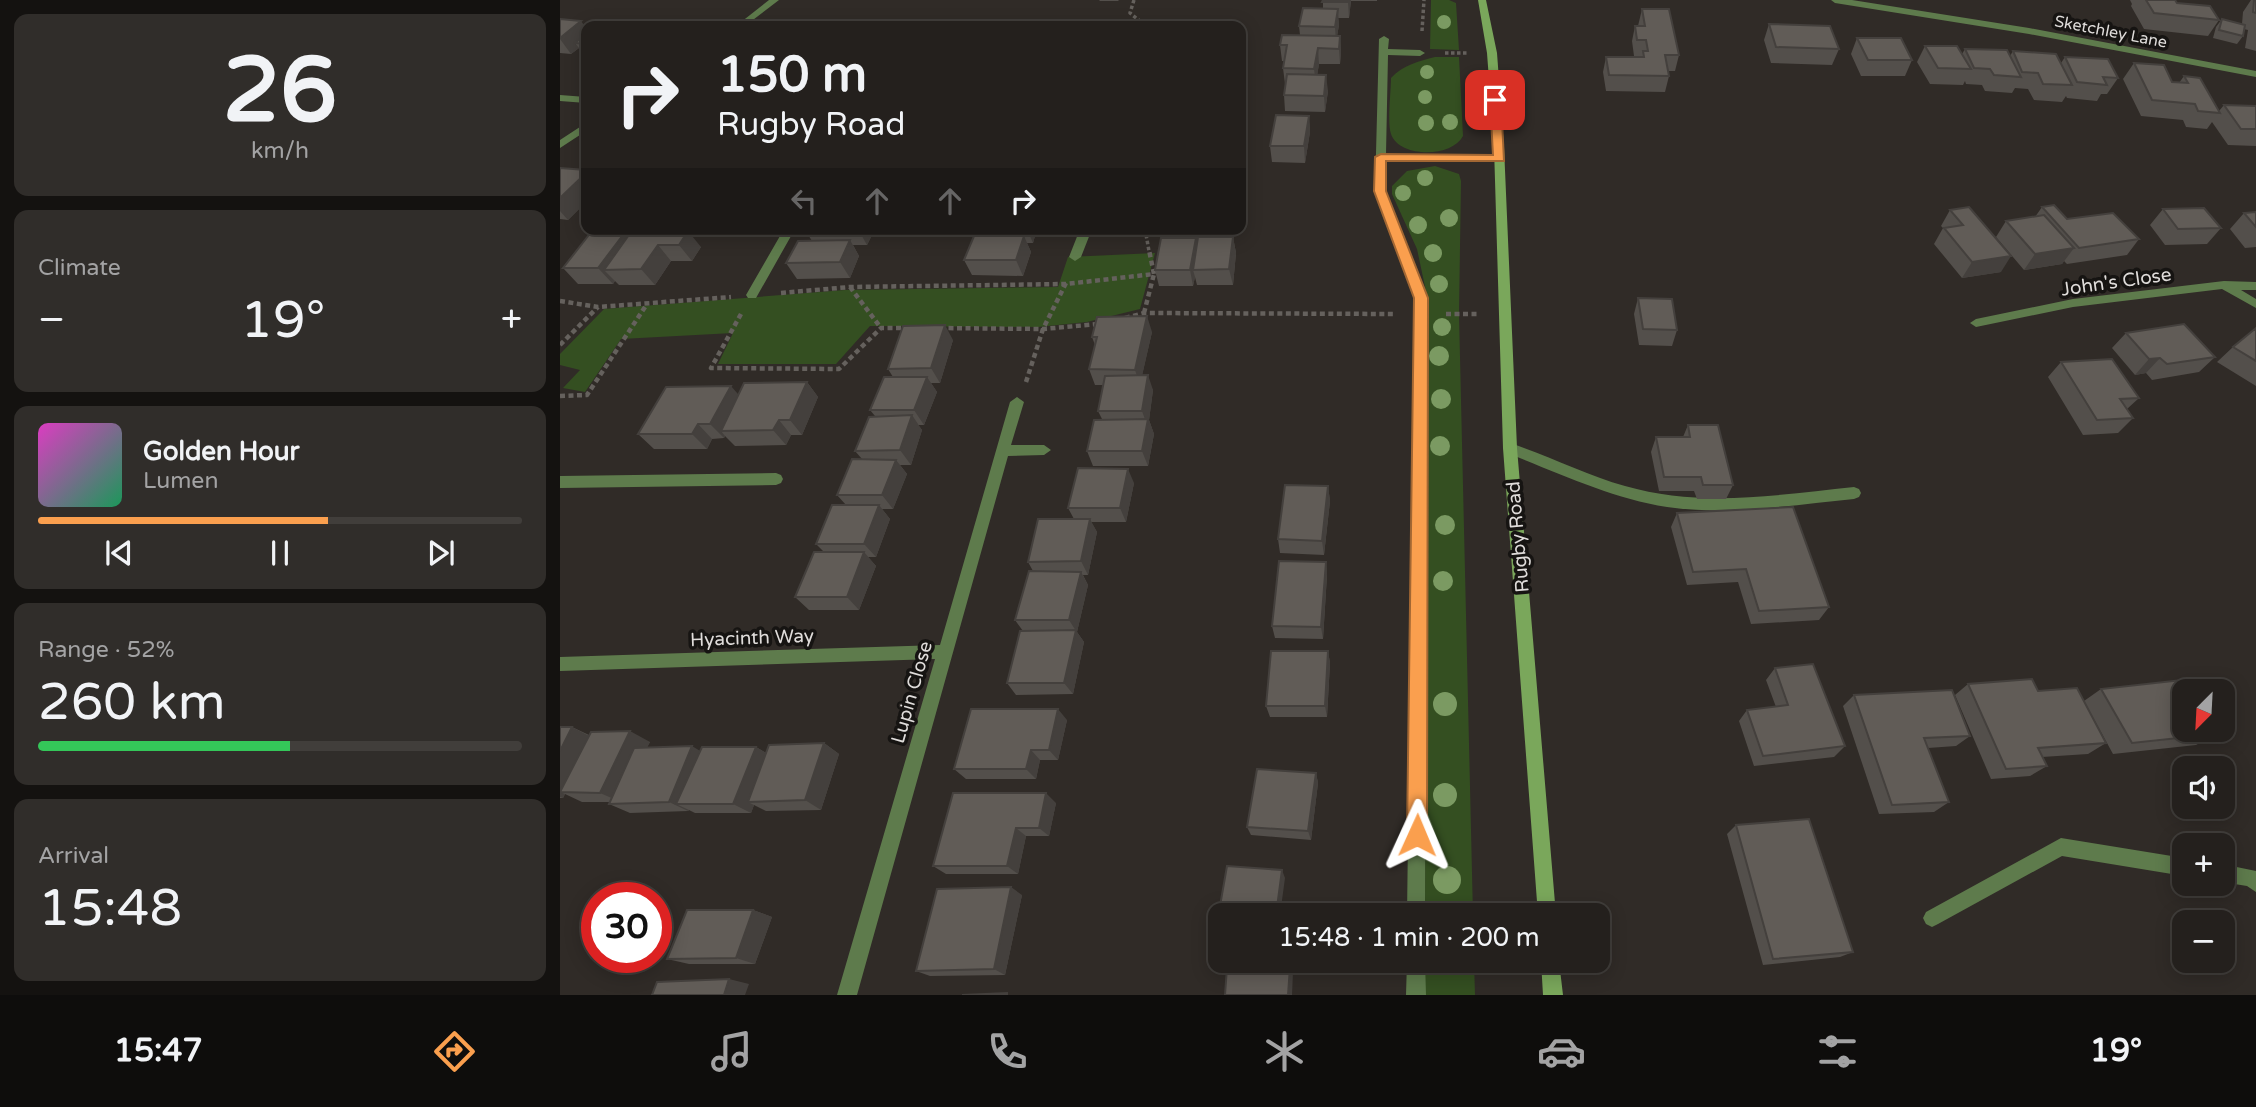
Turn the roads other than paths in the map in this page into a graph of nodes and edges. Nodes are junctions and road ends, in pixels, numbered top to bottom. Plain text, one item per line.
1 (775, 0) edge
2 (1482, 0) edge
3 (1836, 0) edge
4 (747, 21) edge
5 (1420, 53) road end
6 (2256, 74) edge
7 (560, 98) edge
8 (581, 100) edge
9 (581, 130) edge
10 (560, 145) edge
11 (1381, 157) junction
12 (1499, 158) junction
13 (787, 235) edge
14 (1084, 235) edge
15 (1075, 257) road end
16 (2224, 285) junction
17 (2256, 286) edge
18 (752, 295) road end
19 (2256, 304) edge
20 (1976, 323) dead end
21 (1017, 402) road end
22 (1510, 449) junction
23 (1044, 450) dead end
24 (1003, 451) junction
25 (776, 479) dead end
26 (560, 482) edge
27 (1854, 493) dead end
28 (945, 652) junction
29 (560, 664) edge
30 (2172, 865) edge
31 (2235, 875) edge
32 (2256, 883) edge
33 (1416, 903) edge
34 (1546, 903) edge
35 (1932, 918) dead end
36 (1416, 973) edge
37 (1551, 973) edge
38 (847, 995) edge
39 (1416, 995) edge
40 (1553, 995) edge

1 - 4 street
2 - 12 main road, Rugby Road
3 - 6 street, Sketchley Lane
5 - 11 street
7 - 8 street
9 - 10 street
11 - 12 street
11 - 33 street
12 - 22 main road, Rugby Road
13 - 18 street
14 - 15 street
16 - 17 street, John's Close
16 - 19 street
16 - 20 street, John's Close
21 - 24 street, Lupin Close
22 - 27 street
22 - 34 main road, Rugby Road
23 - 24 street
24 - 28 street, Lupin Close
25 - 26 street
28 - 29 street, Hyacinth Way
28 - 38 street, Lupin Close
30 - 35 street
31 - 32 street
36 - 39 street
37 - 40 main road

